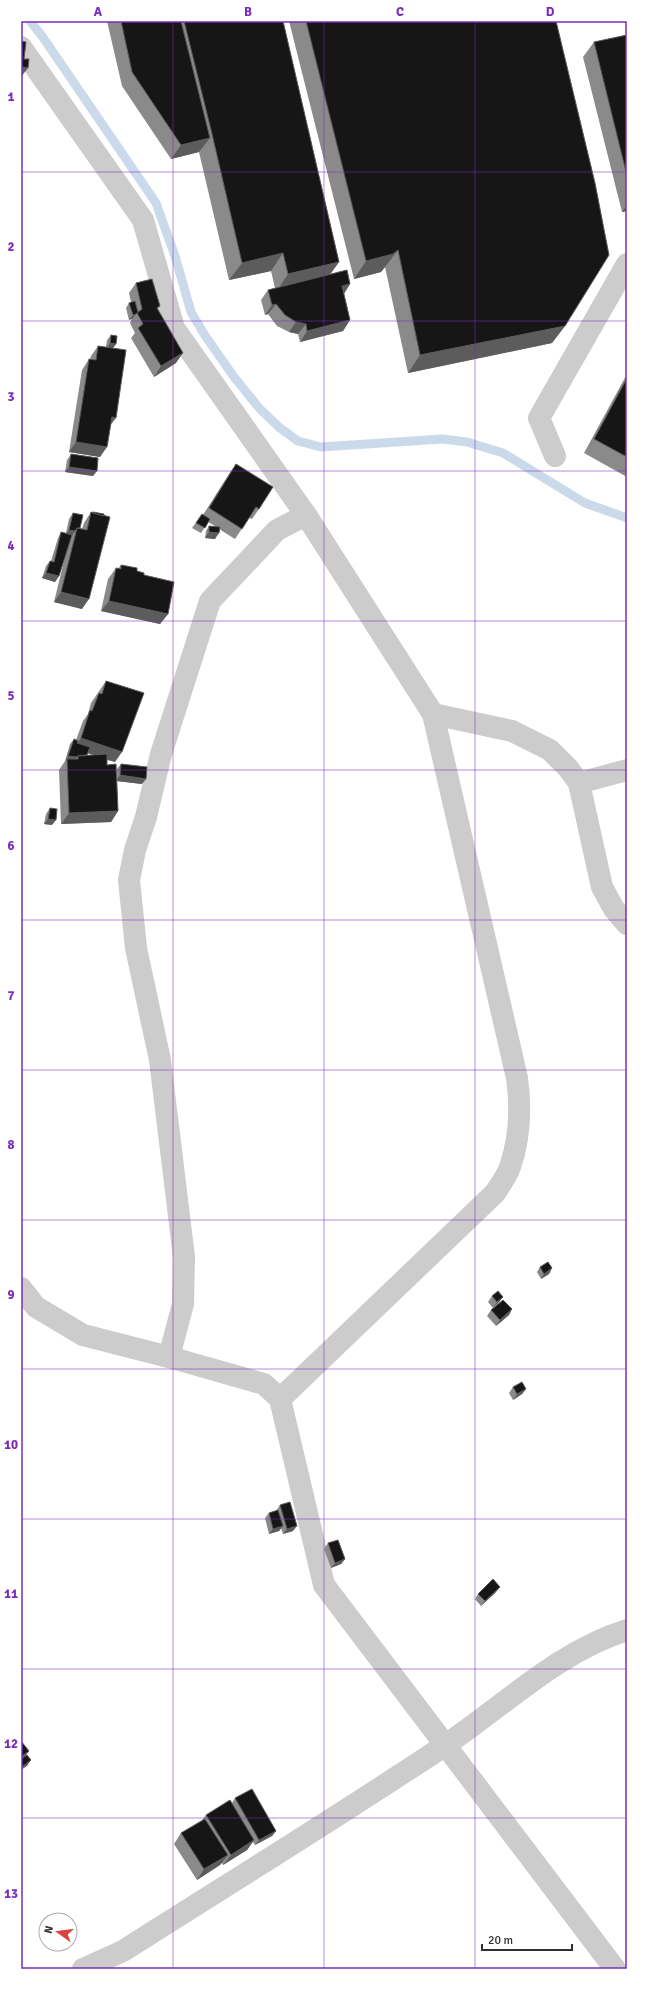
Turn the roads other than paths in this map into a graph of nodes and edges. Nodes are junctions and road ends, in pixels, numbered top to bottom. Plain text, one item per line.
1 (21, 48) edge
2 (627, 264) edge
3 (555, 456) dead end
4 (306, 515) junction
5 (434, 714) junction
6 (627, 770) edge
7 (579, 783) junction
8 (627, 924) edge
9 (21, 1288) edge
10 (169, 1357) junction
11 (280, 1399) junction
12 (627, 1630) edge
13 (445, 1745) junction
14 (83, 1969) edge
15 (615, 1969) edge

1 - 4 street
2 - 3 street
4 - 5 street
4 - 10 street
5 - 7 street
5 - 11 street
6 - 7 street
7 - 8 street
9 - 10 street
10 - 11 street
11 - 13 street
12 - 13 street
13 - 14 street
13 - 15 street

